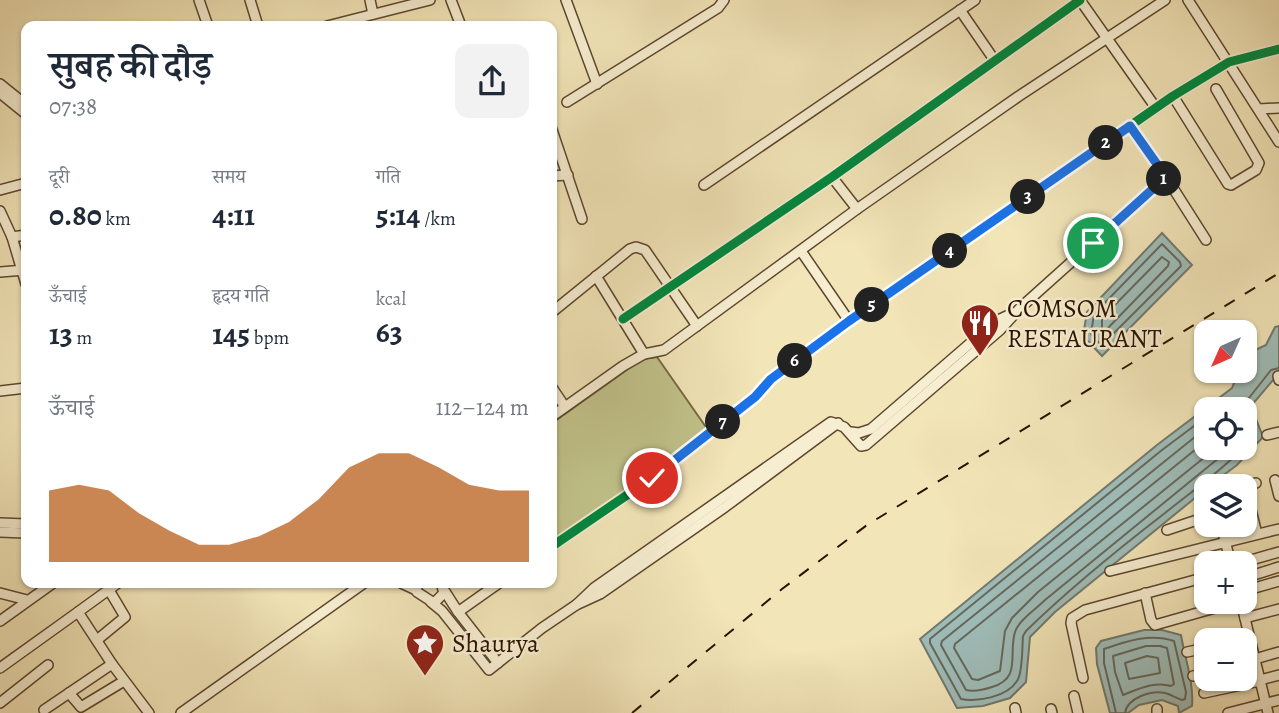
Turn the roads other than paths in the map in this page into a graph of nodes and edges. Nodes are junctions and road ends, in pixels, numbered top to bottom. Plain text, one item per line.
1 (200, 0) edge
2 (370, 0) edge
3 (430, 0) edge
4 (451, 0) edge
5 (566, 0) edge
6 (724, 0) edge
7 (975, 0) edge
8 (1080, 0) edge
9 (1165, 0) edge
10 (1188, 0) edge
11 (254, 2) edge
12 (960, 10) junction
13 (373, 14) junction
14 (206, 21) edge
15 (257, 21) edge
16 (346, 21) edge
17 (459, 21) edge
18 (1107, 39) junction
19 (1279, 49) edge
20 (995, 61) junction
21 (1229, 62) junction
22 (0, 84) edge
23 (597, 84) junction
24 (1216, 89) dead end
25 (0, 93) edge
26 (1173, 96) junction
27 (21, 101) edge
28 (567, 102) dead end
29 (1156, 108) junction
30 (1279, 108) edge
31 (21, 110) edge
32 (1259, 110) junction
33 (1130, 126) junction
34 (1277, 136) edge
35 (557, 144) edge
36 (568, 175) junction
37 (557, 176) edge
38 (832, 177) junction
39 (1166, 177) junction
40 (21, 184) edge
41 (704, 185) dead end
42 (0, 190) edge
43 (857, 209) junction
44 (0, 212) edge
45 (582, 219) dead end
46 (21, 236) edge
47 (12, 239) junction
48 (1206, 240) dead end
49 (0, 242) edge
50 (801, 251) junction
51 (21, 262) edge
52 (21, 270) edge
53 (0, 272) edge
54 (596, 276) junction
55 (670, 285) junction
56 (557, 308) edge
57 (623, 319) junction
58 (849, 321) junction
59 (697, 326) junction
60 (644, 354) junction
61 (21, 389) edge
62 (0, 391) edge
63 (557, 395) edge
64 (565, 407) junction
65 (557, 412) edge
66 (1279, 432) edge
67 (1267, 435) dead end
68 (1275, 480) dead end
69 (1279, 496) edge
70 (1194, 521) edge
71 (0, 523) edge
72 (21, 524) edge
73 (1279, 529) edge
74 (1167, 530) dead end
75 (0, 532) edge
76 (21, 533) edge
77 (1257, 534) edge
78 (1225, 537) edge
79 (1244, 537) edge
80 (1226, 541) junction
81 (557, 543) edge
82 (1228, 551) edge
83 (1279, 552) edge
84 (1257, 558) edge
85 (1279, 568) edge
86 (1110, 571) dead end
87 (1257, 574) edge
88 (1194, 580) edge
89 (1279, 581) edge
90 (1257, 587) edge
91 (45, 588) edge
92 (112, 588) edge
93 (357, 588) edge
94 (418, 588) edge
95 (442, 588) edge
96 (443, 588) edge
97 (492, 588) edge
98 (109, 590) junction
99 (0, 593) edge
100 (1145, 593) junction
101 (27, 600) junction
102 (431, 602) junction
103 (1279, 609) edge
104 (78, 612) junction
105 (458, 612) junction
106 (1195, 614) edge
107 (1243, 614) edge
108 (1245, 618) junction
109 (0, 621) edge
110 (1247, 628) edge
111 (97, 640) junction
112 (1194, 651) edge
113 (1187, 652) dead end
114 (1279, 652) edge
115 (1257, 659) edge
116 (498, 663) junction
117 (112, 664) junction
118 (47, 665) dead end
119 (0, 668) edge
120 (1257, 668) edge
121 (1279, 675) edge
122 (1083, 678) dead end
123 (1260, 680) junction
124 (124, 681) junction
125 (69, 693) junction
126 (1205, 693) dead end
127 (1074, 696) dead end
128 (1279, 700) edge
129 (0, 703) edge
130 (1267, 708) edge
131 (44, 709) dead end
132 (149, 713) edge
133 (181, 713) edge
134 (1077, 713) edge
135 (1228, 713) edge

1 - 14 street
2 - 13 street
3 - 13 street
4 - 17 street
5 - 23 street
6 - 23 street
7 - 12 street
8 - 18 street
8 - 20 street
9 - 18 street
10 - 21 street
11 - 15 street
12 - 20 street
12 - 41 street
13 - 16 street
18 - 29 street
18 - 43 street
19 - 21 street
20 - 38 street
21 - 26 street
21 - 32 street
22 - 27 street
23 - 28 street
24 - 26 street
25 - 31 street
26 - 29 street
29 - 33 street
30 - 32 street
32 - 34 street
33 - 39 street
33 - 58 street
35 - 36 street
36 - 37 street
36 - 45 street
38 - 43 street
38 - 55 street
39 - 48 street
39 - 116 street
40 - 42 street
43 - 50 street
44 - 47 street
46 - 47 street
47 - 49 street
47 - 51 street
50 - 58 street
50 - 59 street
52 - 53 street
54 - 55 street
54 - 56 street
54 - 57 street
55 - 57 street
55 - 59 street
57 - 60 street
58 - 81 street
59 - 60 street
60 - 64 street
61 - 62 street
63 - 64 street
64 - 65 street
66 - 67 street
68 - 69 street
70 - 74 street
71 - 72 street
73 - 77 street
75 - 76 street
78 - 80 street
79 - 80 street
80 - 82 street
80 - 86 street
83 - 84 street
85 - 87 street
88 - 100 street
89 - 90 street
91 - 101 street
92 - 98 street
93 - 133 street
94 - 102 street
95 - 102 street
96 - 105 street
97 - 105 street
98 - 104 street
98 - 111 street
99 - 101 street
100 - 106 street
100 - 122 street
101 - 109 street
102 - 116 street
103 - 108 street
104 - 111 street
104 - 119 street
105 - 116 street
107 - 108 street
108 - 110 street
111 - 117 street
112 - 113 street
114 - 115 street
117 - 124 street
117 - 125 street
118 - 129 street
120 - 123 street
121 - 123 street
123 - 126 street
123 - 130 street
124 - 125 street
124 - 132 street
125 - 131 street
127 - 134 street
128 - 130 street
130 - 135 street

